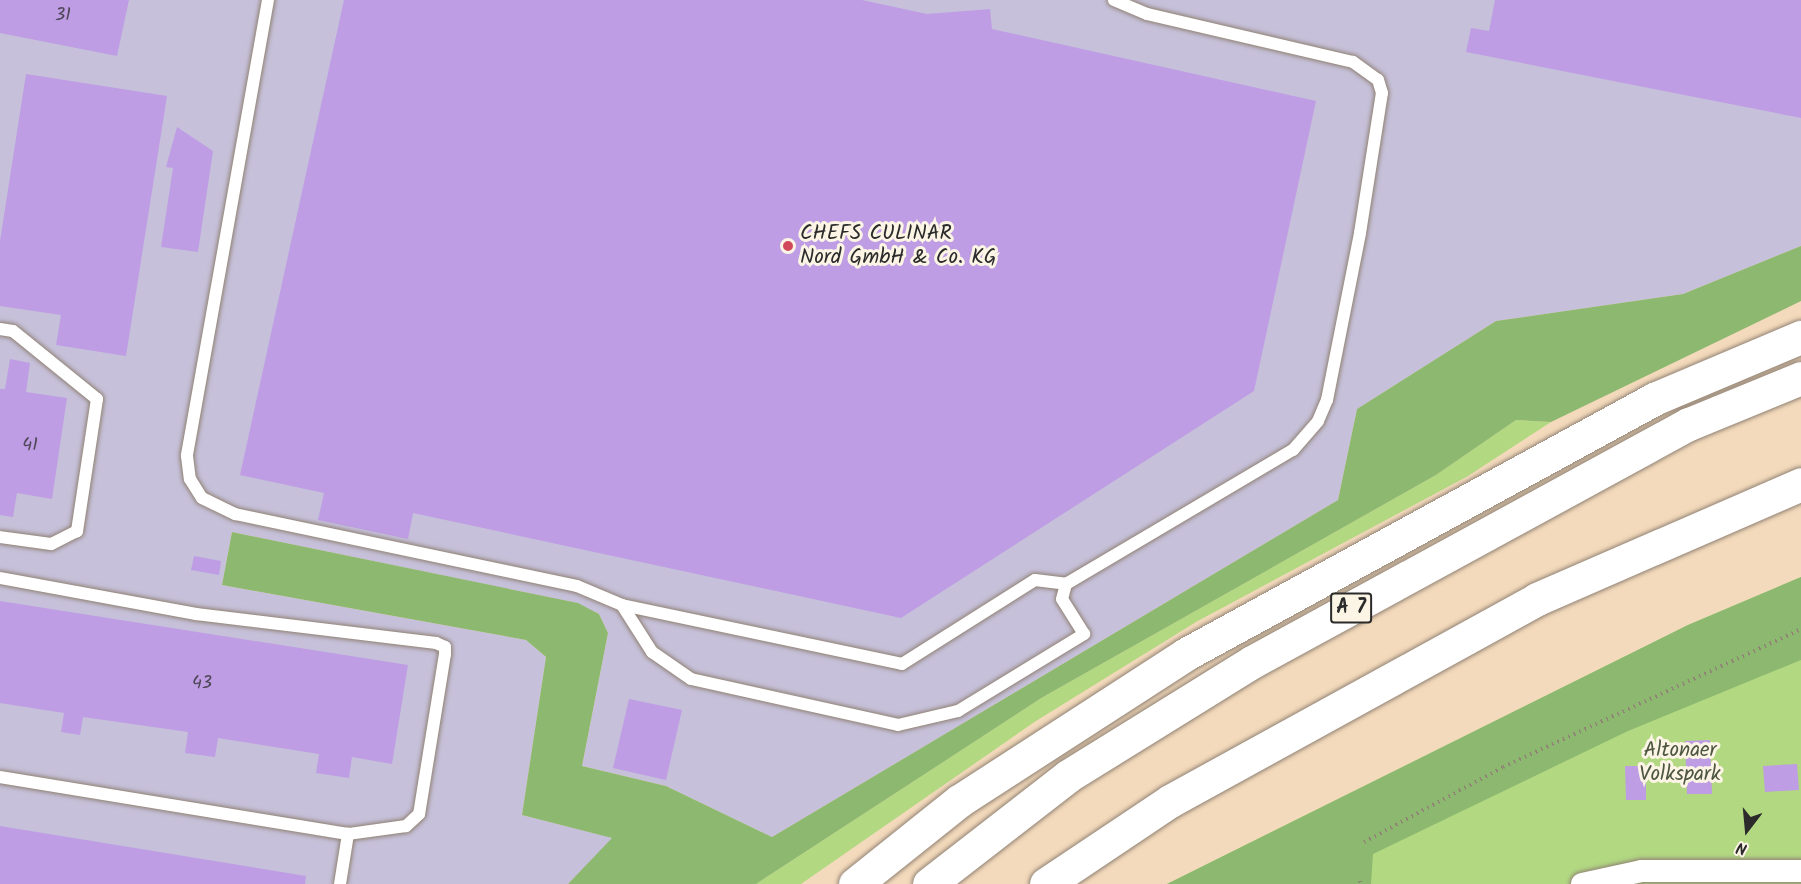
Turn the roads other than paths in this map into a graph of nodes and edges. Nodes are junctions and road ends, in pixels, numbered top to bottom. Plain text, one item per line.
1 (268, 0) edge
2 (1114, 0) edge
3 (0, 329) edge
4 (1801, 337) edge
5 (1801, 378) edge
6 (1801, 484) edge
7 (0, 537) edge
8 (0, 578) edge
9 (1066, 584) junction
10 (622, 605) junction
11 (0, 777) edge
12 (348, 834) junction
13 (1801, 871) edge
14 (340, 884) edge
15 (855, 884) edge
16 (928, 884) edge
17 (1046, 884) edge
18 (1582, 884) edge

1 - 10 lane
2 - 9 lane
3 - 7 lane
4 - 15 highway, A 7
5 - 16 highway, A 7
6 - 17 highway
8 - 12 lane
9 - 10 lane
9 - 10 lane
11 - 12 lane
12 - 14 lane
13 - 18 street

